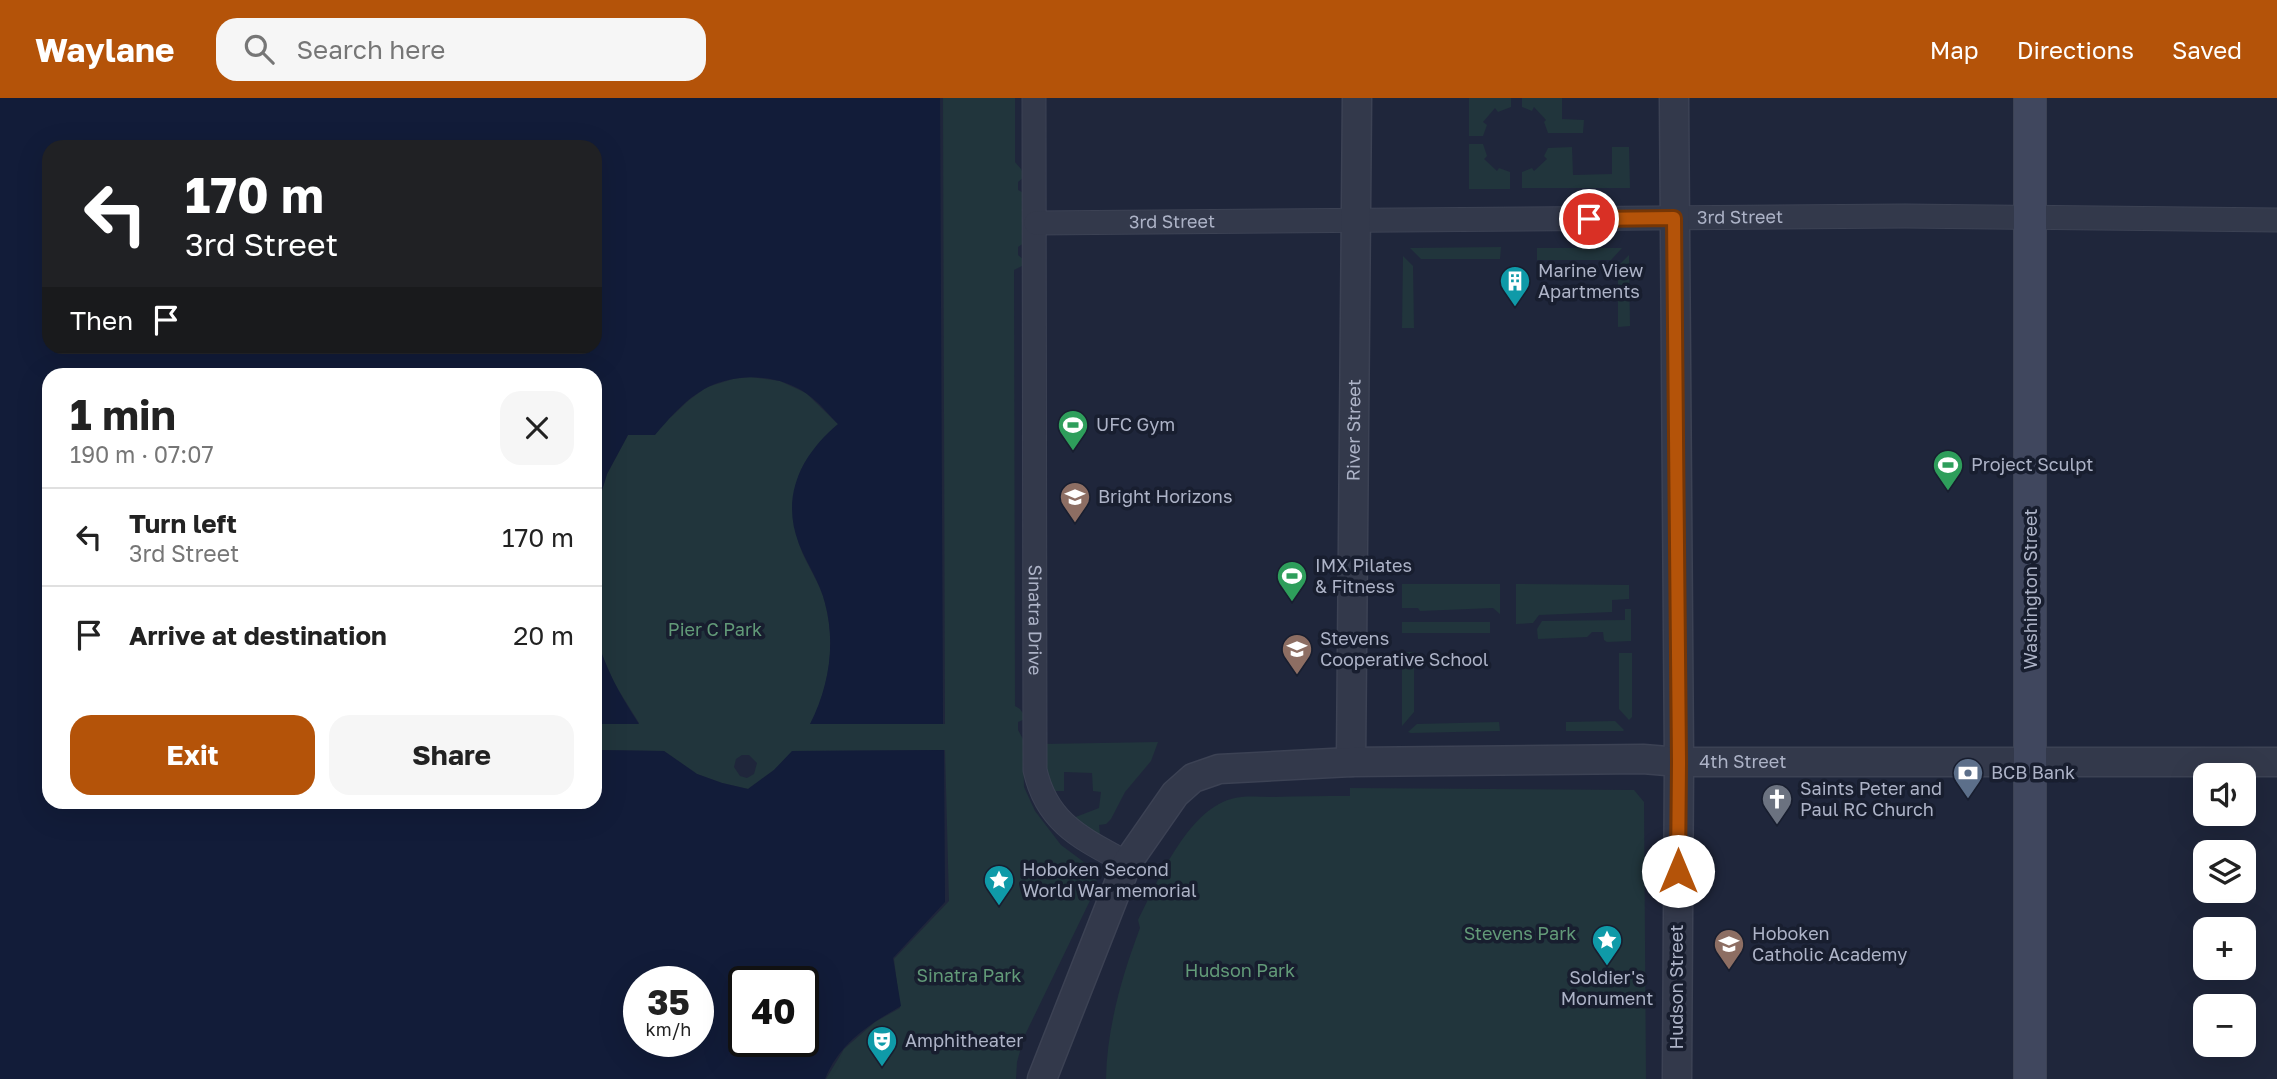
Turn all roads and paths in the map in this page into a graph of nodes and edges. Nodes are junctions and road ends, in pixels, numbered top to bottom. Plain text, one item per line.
1 (1034, 98) edge
2 (1357, 98) edge
3 (1674, 98) edge
4 (2030, 98) edge
5 (2030, 217) junction
6 (1674, 218) junction
7 (1355, 220) junction
8 (2277, 220) edge
9 (1035, 223) junction
10 (1351, 762) junction
11 (1679, 762) junction
12 (2277, 762) edge
13 (2031, 763) junction
14 (1127, 863) junction
15 (1042, 1079) edge
16 (1677, 1079) edge
17 (2030, 1079) edge

1 - 9 street, Sinatra Drive
2 - 7 street, River Street
3 - 6 street, Hudson Street
4 - 5 main road, Washington Street
5 - 6 street, 3rd Street
5 - 8 street, 3rd Street
5 - 13 main road, Washington Street
6 - 7 street, 3rd Street
6 - 11 street, Hudson Street
7 - 9 street, 3rd Street
7 - 10 street, River Street
9 - 14 street, Sinatra Drive
10 - 11 street, 4th Street
10 - 14 street, 4th Street
11 - 13 street, 4th Street
11 - 16 street, Hudson Street
12 - 13 street, 4th Street
13 - 17 main road, Washington Street
14 - 15 street

